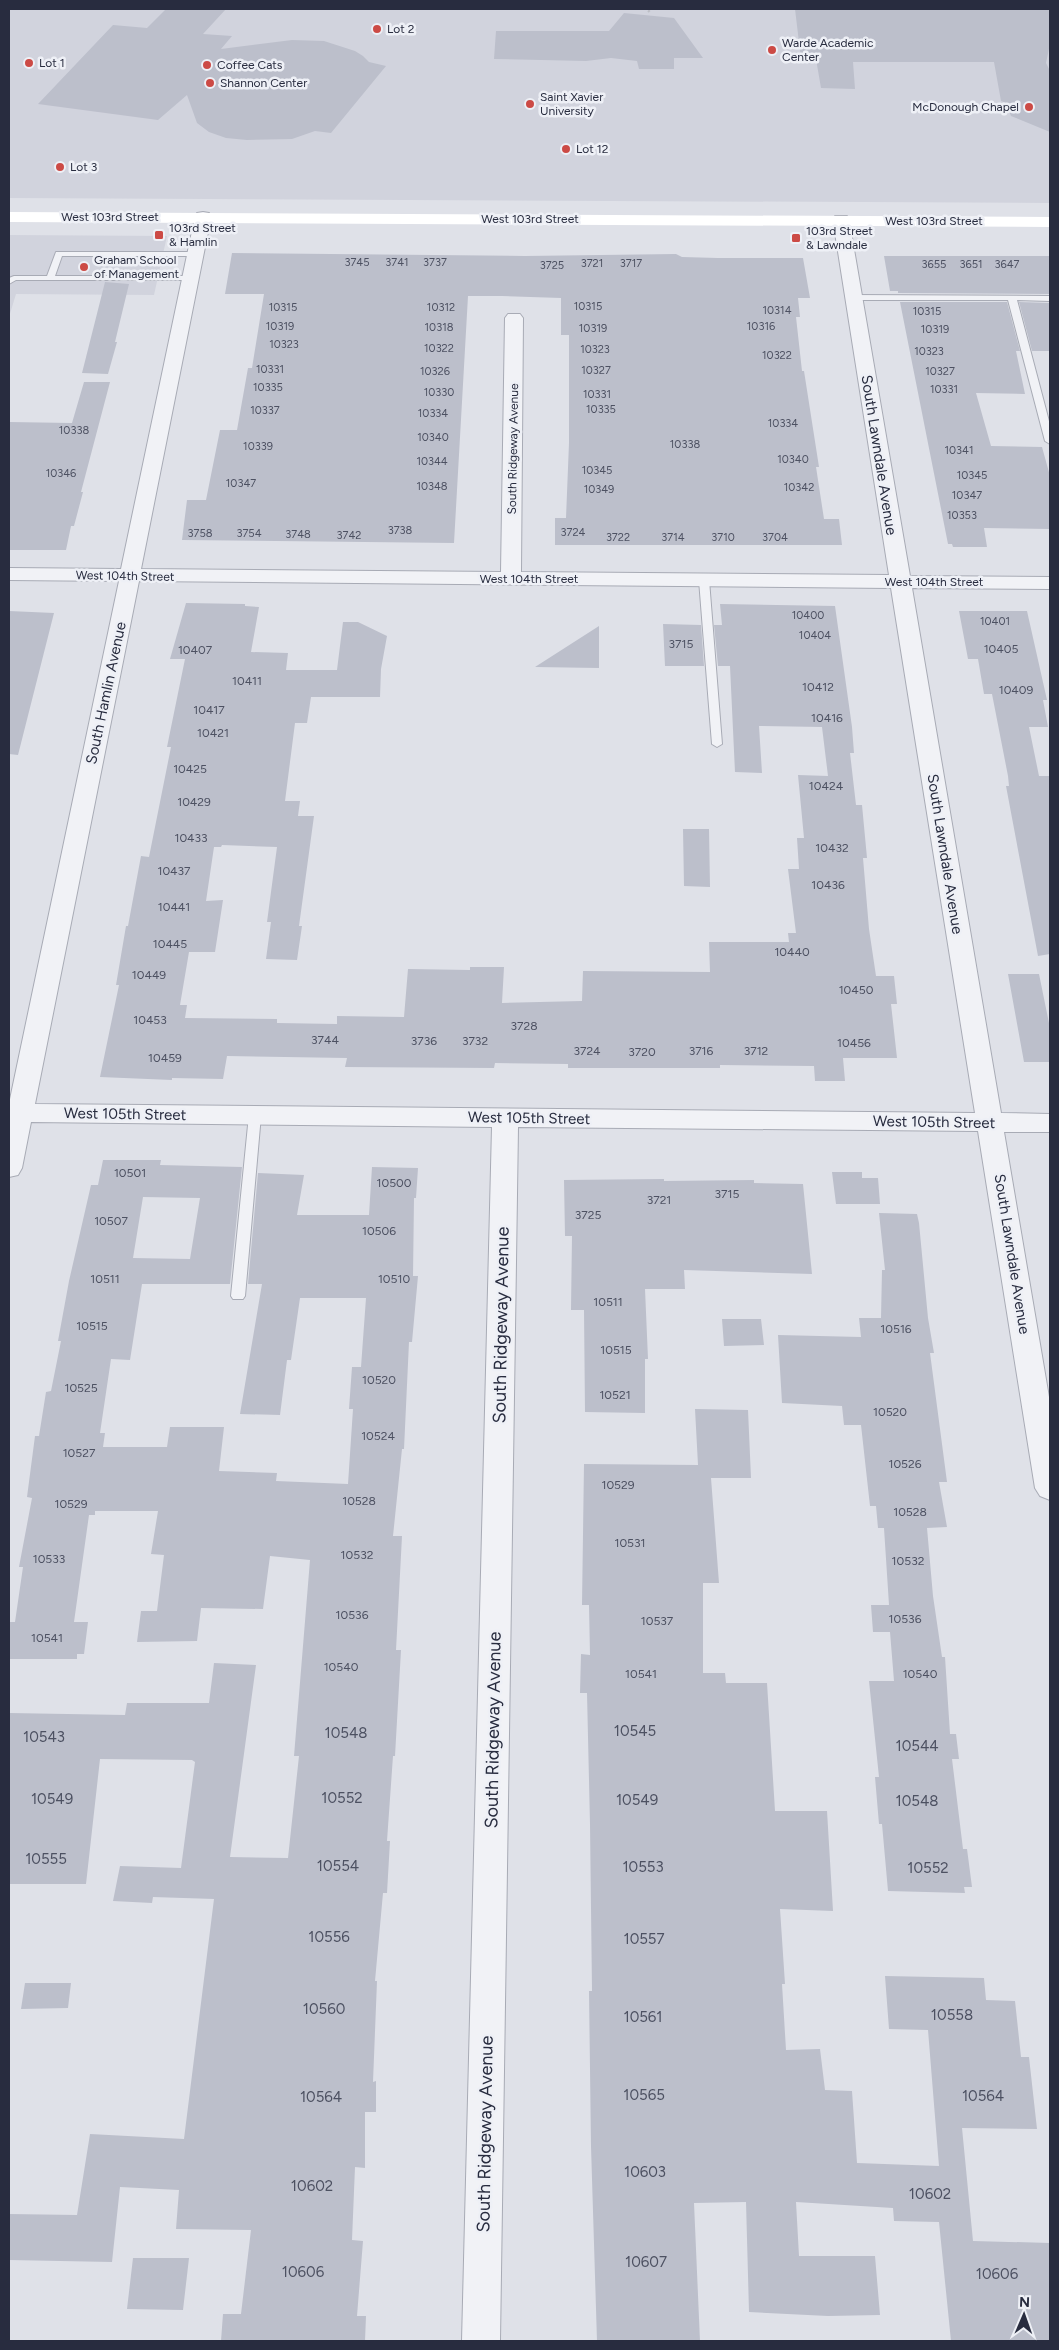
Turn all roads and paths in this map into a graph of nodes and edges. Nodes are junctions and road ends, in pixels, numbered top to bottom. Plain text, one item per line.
1 (650, 9) edge
2 (648, 12) dead end
3 (9, 217) edge
4 (203, 217) junction
5 (841, 220) junction
6 (1050, 222) edge
7 (195, 254) junction
8 (50, 278) junction
9 (190, 278) junction
10 (9, 282) edge
11 (853, 297) junction
12 (1012, 298) junction
13 (1050, 298) edge
14 (514, 318) dead end
15 (1050, 441) edge
16 (9, 574) edge
17 (130, 576) junction
18 (511, 579) junction
19 (704, 580) junction
20 (900, 582) junction
21 (1050, 583) edge
22 (717, 744) dead end
23 (14, 1113) edge
24 (255, 1115) junction
25 (505, 1118) junction
26 (990, 1123) junction
27 (1050, 1123) edge
28 (9, 1168) edge
29 (238, 1296) dead end
30 (1050, 1488) edge
31 (481, 2341) edge

1 - 2 path
3 - 4 main road, West 103rd Street
4 - 5 main road, West 103rd Street
4 - 7 street, South Hamlin Avenue
5 - 6 main road, West 103rd Street
5 - 11 street, South Lawndale Avenue
7 - 8 lane
7 - 9 street, South Hamlin Avenue
8 - 9 lane
8 - 10 lane
9 - 17 street, South Hamlin Avenue
11 - 12 lane
11 - 20 street, South Lawndale Avenue
12 - 13 lane
12 - 15 lane
14 - 18 street, South Ridgeway Avenue
16 - 17 street, West 104th Street
17 - 18 street, West 104th Street
17 - 23 street, South Hamlin Avenue
18 - 19 street, West 104th Street
19 - 20 street, West 104th Street
19 - 22 lane
20 - 21 street, West 104th Street
20 - 26 street, South Lawndale Avenue
23 - 24 street, West 105th Street
23 - 28 street, South Hamlin Avenue
24 - 25 street, West 105th Street
24 - 29 lane
25 - 26 street, West 105th Street
25 - 31 street, South Ridgeway Avenue
26 - 27 street, West 105th Street
26 - 30 street, South Lawndale Avenue

